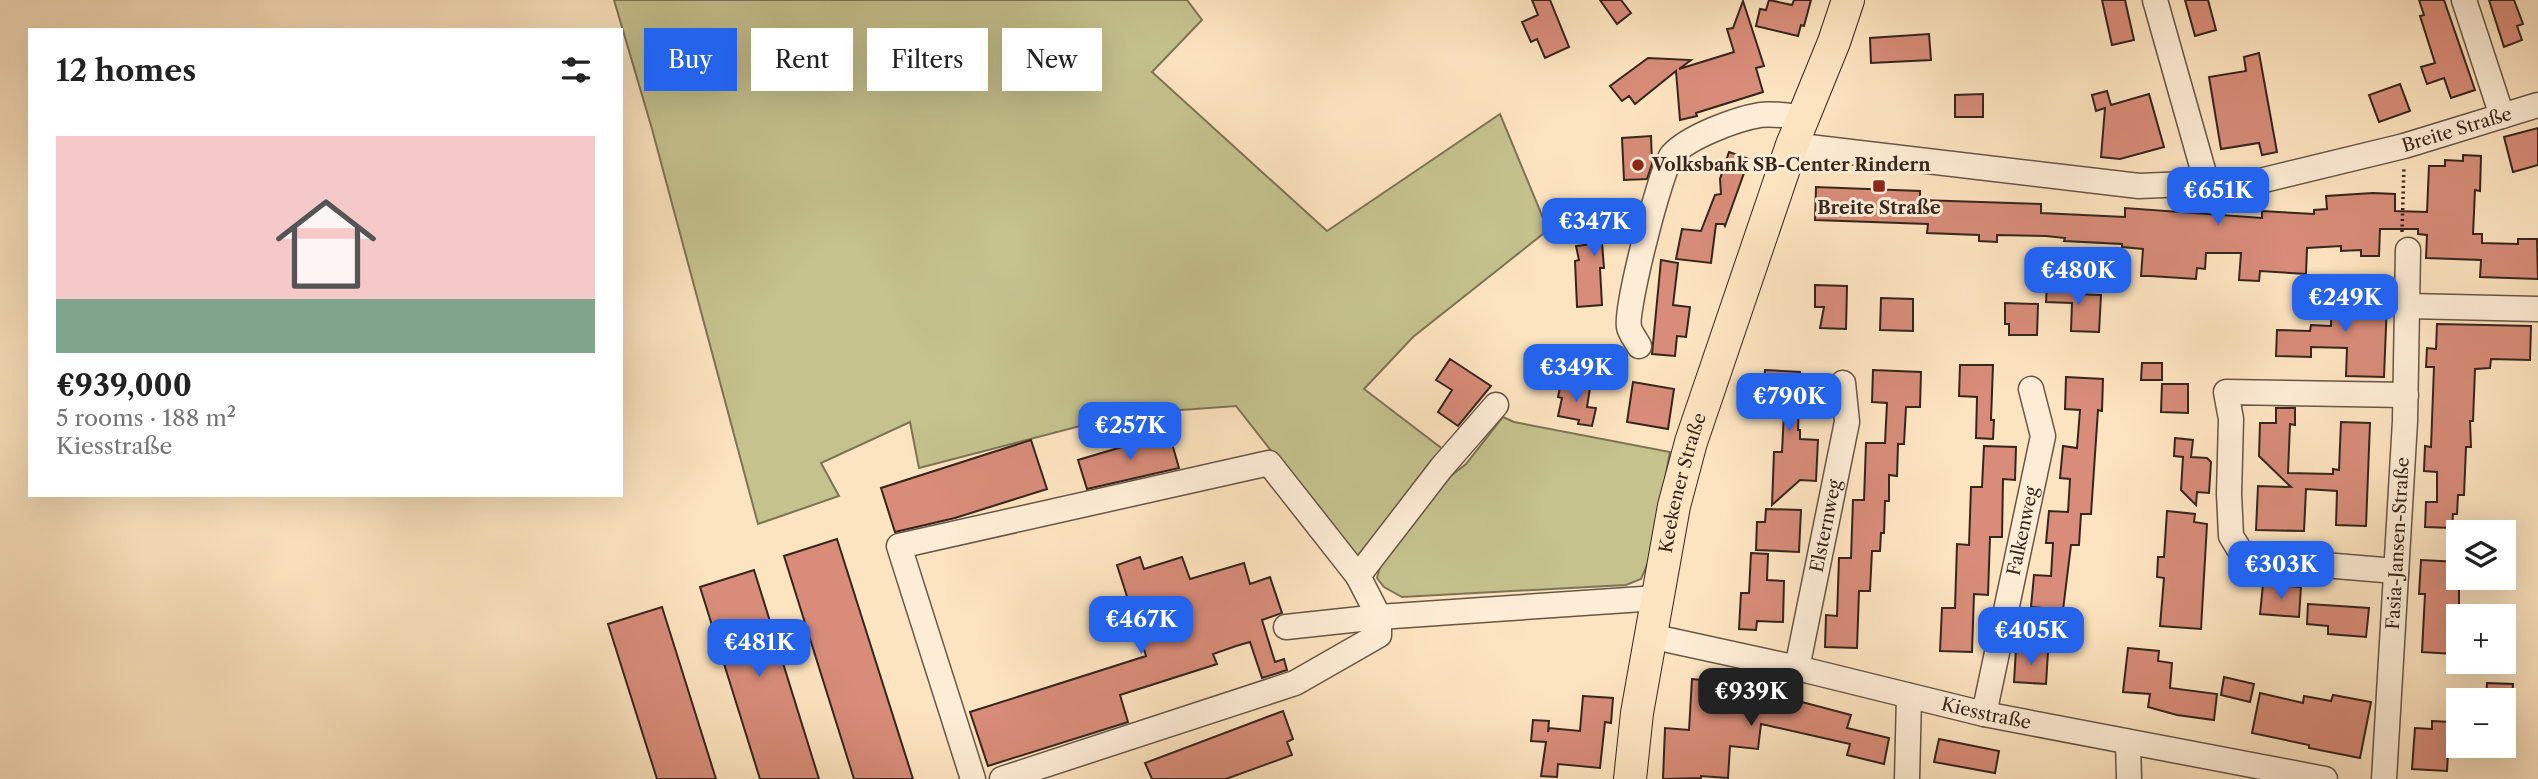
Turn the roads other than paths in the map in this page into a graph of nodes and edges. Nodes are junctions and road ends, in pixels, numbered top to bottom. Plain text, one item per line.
1 (1848, 0) edge
2 (2155, 0) edge
3 (2464, 0) edge
4 (2538, 105) edge
5 (2502, 116) junction
6 (1797, 131) junction
7 (2207, 184) junction
8 (2408, 250) road end
9 (2409, 306) junction
10 (2538, 309) edge
11 (1639, 346) dead end
12 (1843, 383) dead end
13 (2031, 389) dead end
14 (2406, 395) junction
15 (1496, 405) dead end
16 (2396, 571) junction
17 (1358, 576) junction
18 (1657, 598) junction
19 (1379, 617) junction
20 (1286, 627) dead end
21 (1650, 636) junction
22 (1797, 668) junction
23 (1909, 696) junction
24 (1984, 714) junction
25 (2128, 742) junction
26 (973, 779) edge
27 (1002, 779) edge
28 (1630, 779) edge
29 (1907, 779) edge
30 (2129, 779) edge
31 (2325, 779) edge
32 (2384, 779) edge

1 - 6 main road, Keekener Straße
2 - 7 street
3 - 5 street
4 - 5 street, Breite Straße
5 - 7 street, Breite Straße
6 - 7 street, Breite Straße
6 - 11 street
6 - 18 main road, Keekener Straße
8 - 9 street, Fasia-Jansen-Straße
9 - 10 street
9 - 14 street, Fasia-Jansen-Straße
12 - 22 street, Elsternweg
13 - 24 street, Falkenweg
14 - 16 street, Fasia-Jansen-Straße
14 - 16 street
15 - 17 street
16 - 32 street, Fasia-Jansen-Straße
17 - 19 street
17 - 26 street
18 - 19 street
18 - 21 main road, Keekener Straße
19 - 20 street
19 - 27 street
21 - 22 street, Kiesstraße
21 - 28 main road, Keekener Straße
22 - 23 street, Kiesstraße
23 - 24 street, Kiesstraße
23 - 29 street
24 - 25 street, Kiesstraße
25 - 30 street
25 - 31 street, Kiesstraße

